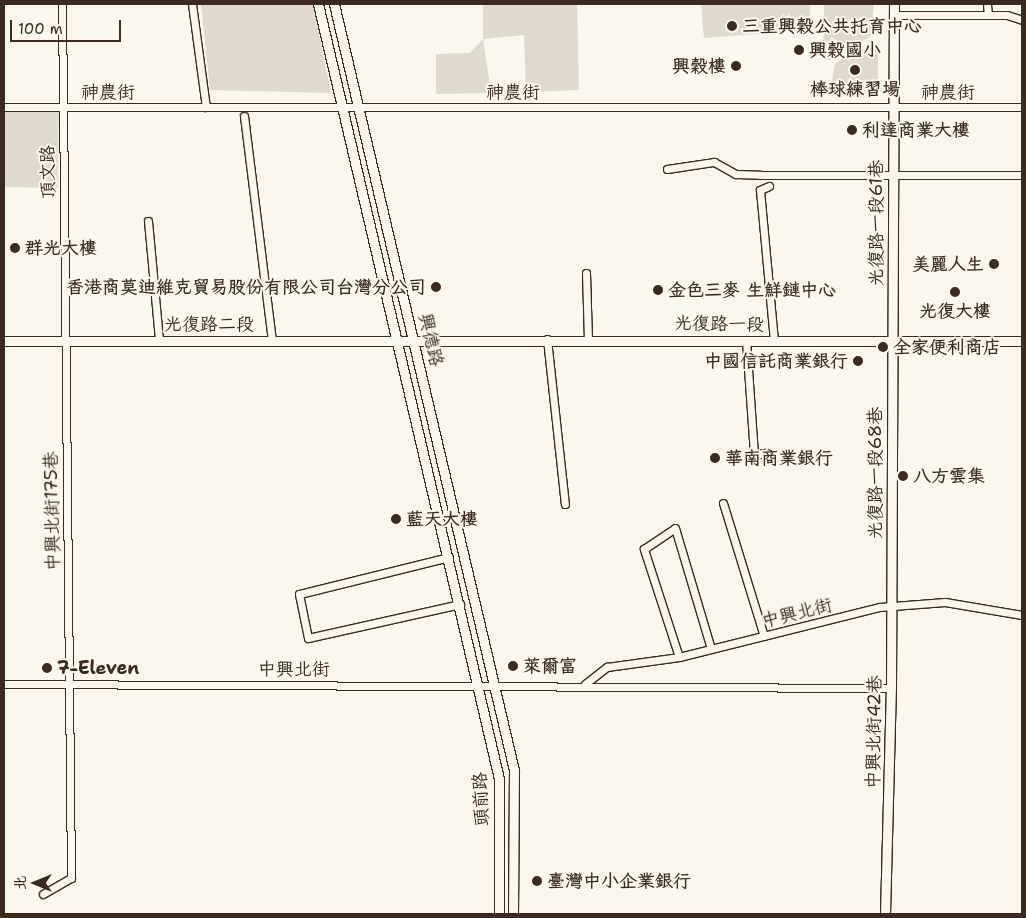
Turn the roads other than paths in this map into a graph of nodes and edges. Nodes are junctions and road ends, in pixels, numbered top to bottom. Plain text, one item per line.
1 (62, 4) edge
2 (192, 4) edge
3 (318, 4) edge
4 (334, 4) edge
5 (894, 4) edge
6 (987, 4) edge
7 (894, 15) junction
8 (988, 15) junction
9 (1022, 20) edge
10 (4, 107) edge
11 (62, 107) junction
12 (206, 107) junction
13 (893, 107) junction
14 (1022, 107) edge
15 (341, 108) junction
16 (358, 108) junction
17 (244, 116) dead end
18 (667, 169) dead end
19 (893, 175) junction
20 (1022, 175) edge
21 (769, 186) dead end
22 (148, 221) dead end
23 (586, 273) dead end
24 (415, 339) junction
25 (547, 339) junction
26 (588, 339) junction
27 (159, 340) junction
28 (272, 340) junction
29 (397, 340) junction
30 (746, 340) junction
31 (774, 340) junction
32 (891, 340) junction
33 (4, 341) edge
34 (65, 341) junction
35 (1022, 341) edge
36 (769, 452) dead end
37 (723, 503) dead end
38 (565, 504) dead end
39 (449, 557) junction
40 (460, 604) junction
41 (892, 605) junction
42 (1022, 615) edge
43 (764, 636) junction
44 (711, 649) junction
45 (679, 657) junction
46 (69, 682) junction
47 (478, 683) junction
48 (495, 683) junction
49 (4, 684) edge
50 (585, 684) junction
51 (891, 688) junction
52 (43, 894) dead end
53 (499, 914) edge
54 (513, 914) edge
55 (885, 914) edge

1 - 11 street, 頂文路
2 - 12 street
3 - 15 street, 興德路
4 - 16 street, 興德路
5 - 7 street, 光復路一段61巷
6 - 8 street
7 - 8 street
7 - 13 street, 光復路一段61巷
8 - 9 street
10 - 11 street, 神農街
11 - 12 street, 神農街
11 - 34 street, 頂文路
12 - 15 street, 神農街
13 - 14 street, 神農街
13 - 16 street, 神農街
13 - 19 street, 光復路一段61巷
15 - 16 street, 神農街
15 - 29 street, 興德路
16 - 24 street, 興德路
17 - 28 street
18 - 19 street
19 - 20 street
19 - 32 street, 光復路一段61巷
21 - 31 street
22 - 27 street
23 - 26 street
24 - 25 street, 光復路一段
24 - 29 street, 光復路二段
24 - 48 street, 興德路
25 - 26 street, 光復路一段
25 - 38 street
26 - 30 street, 光復路一段
27 - 28 street, 光復路二段
27 - 34 street, 光復路二段
28 - 29 street, 光復路二段
29 - 39 street, 興德路
30 - 31 street, 光復路一段
30 - 36 street
31 - 32 street, 光復路一段
32 - 35 street, 光復路一段
32 - 41 street, 光復路一段68巷
33 - 34 street, 光復路二段
34 - 46 street, 中興北街175巷
37 - 43 street
39 - 40 street, 興德路
39 - 40 street
40 - 47 street, 興德路
41 - 42 street, 中興北街
41 - 43 street, 中興北街
41 - 51 street, 中興北街42巷
43 - 44 street, 中興北街
44 - 45 street, 中興北街
44 - 45 street
45 - 50 street, 中興北街
46 - 47 street, 中興北街
46 - 49 street, 中興北街
46 - 52 street, 中興北街175巷
47 - 48 street, 中興北街
47 - 53 street, 頭前路
48 - 50 street, 中興北街
48 - 54 street, 頭前路
50 - 51 street, 中興北街
51 - 55 street, 中興北街42巷

